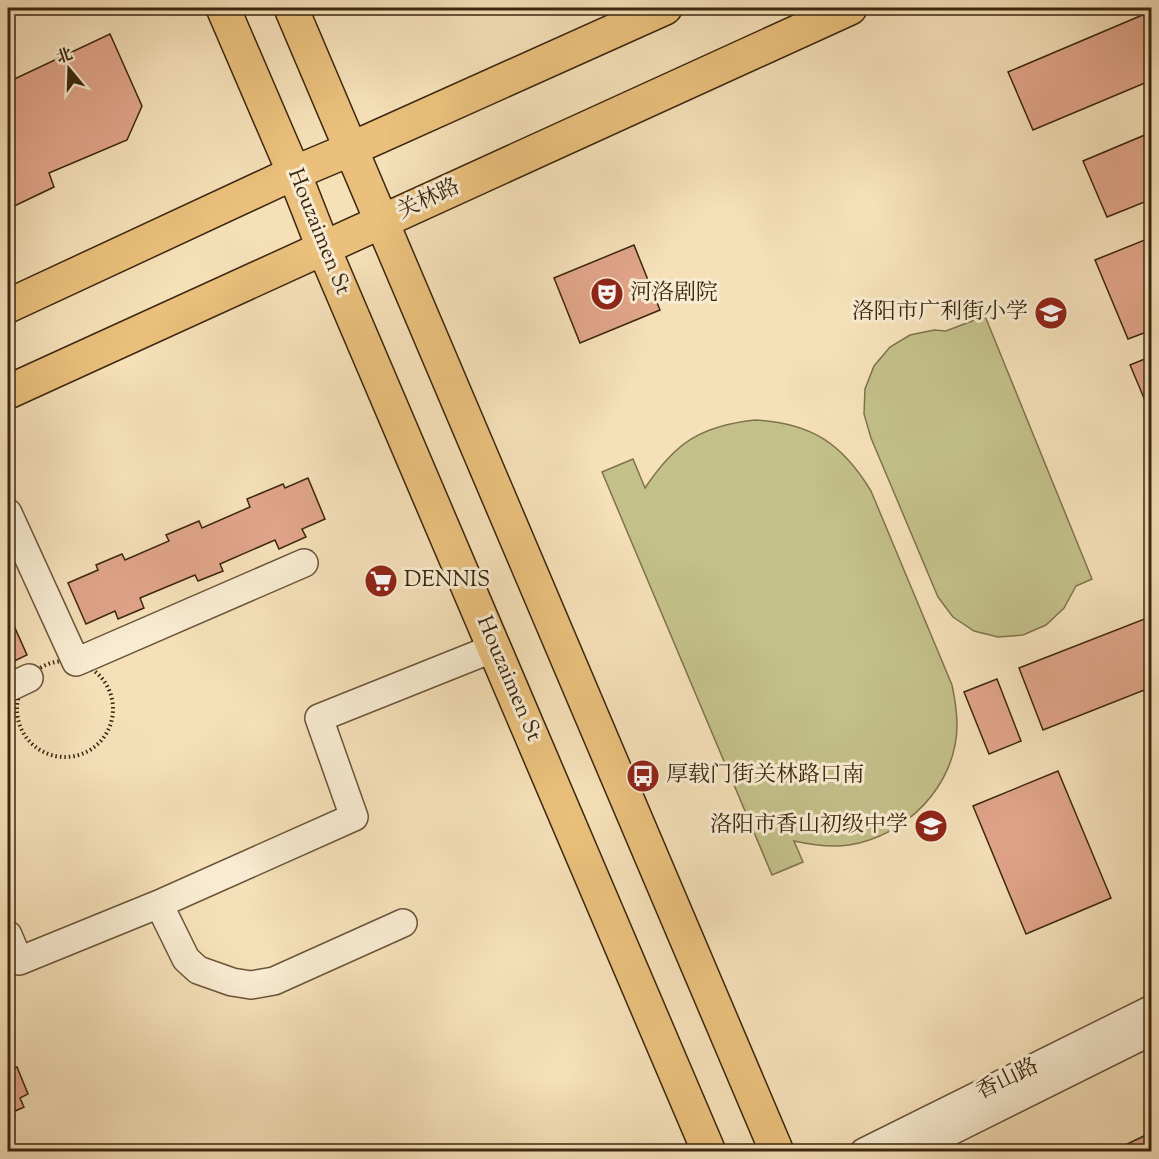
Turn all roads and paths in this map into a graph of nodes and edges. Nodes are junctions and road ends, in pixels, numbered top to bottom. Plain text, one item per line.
1 (223, 8) edge
2 (291, 8) edge
3 (665, 8) edge
4 (850, 8) edge
5 (351, 149) junction
6 (294, 173) junction
7 (383, 221) junction
8 (323, 248) junction
9 (8, 306) edge
10 (8, 392) edge
11 (8, 513) edge
12 (304, 563) dead end
13 (494, 648) junction
14 (76, 662) junction
15 (18, 683) edge
16 (159, 904) junction
17 (403, 922) dead end
18 (8, 935) edge
19 (1152, 1009) edge
20 (1152, 1031) edge
21 (709, 1152) edge
22 (777, 1152) edge
23 (864, 1152) edge
24 (909, 1152) edge

1 - 6 main road, Houzaimen St
2 - 5 main road
3 - 5 main road
4 - 7 main road, 关林路
5 - 6 main road
5 - 7 main road
6 - 8 main road, Houzaimen St
6 - 9 main road
7 - 8 main road, 关林路
7 - 22 main road
8 - 10 main road, 关林路
8 - 13 main road, Houzaimen St
11 - 14 street
12 - 14 street
13 - 16 street
13 - 21 main road, Houzaimen St
14 - 15 path
14 - 15 path
16 - 17 street
16 - 18 street
19 - 23 street, 香山路
20 - 24 street, 香山路

